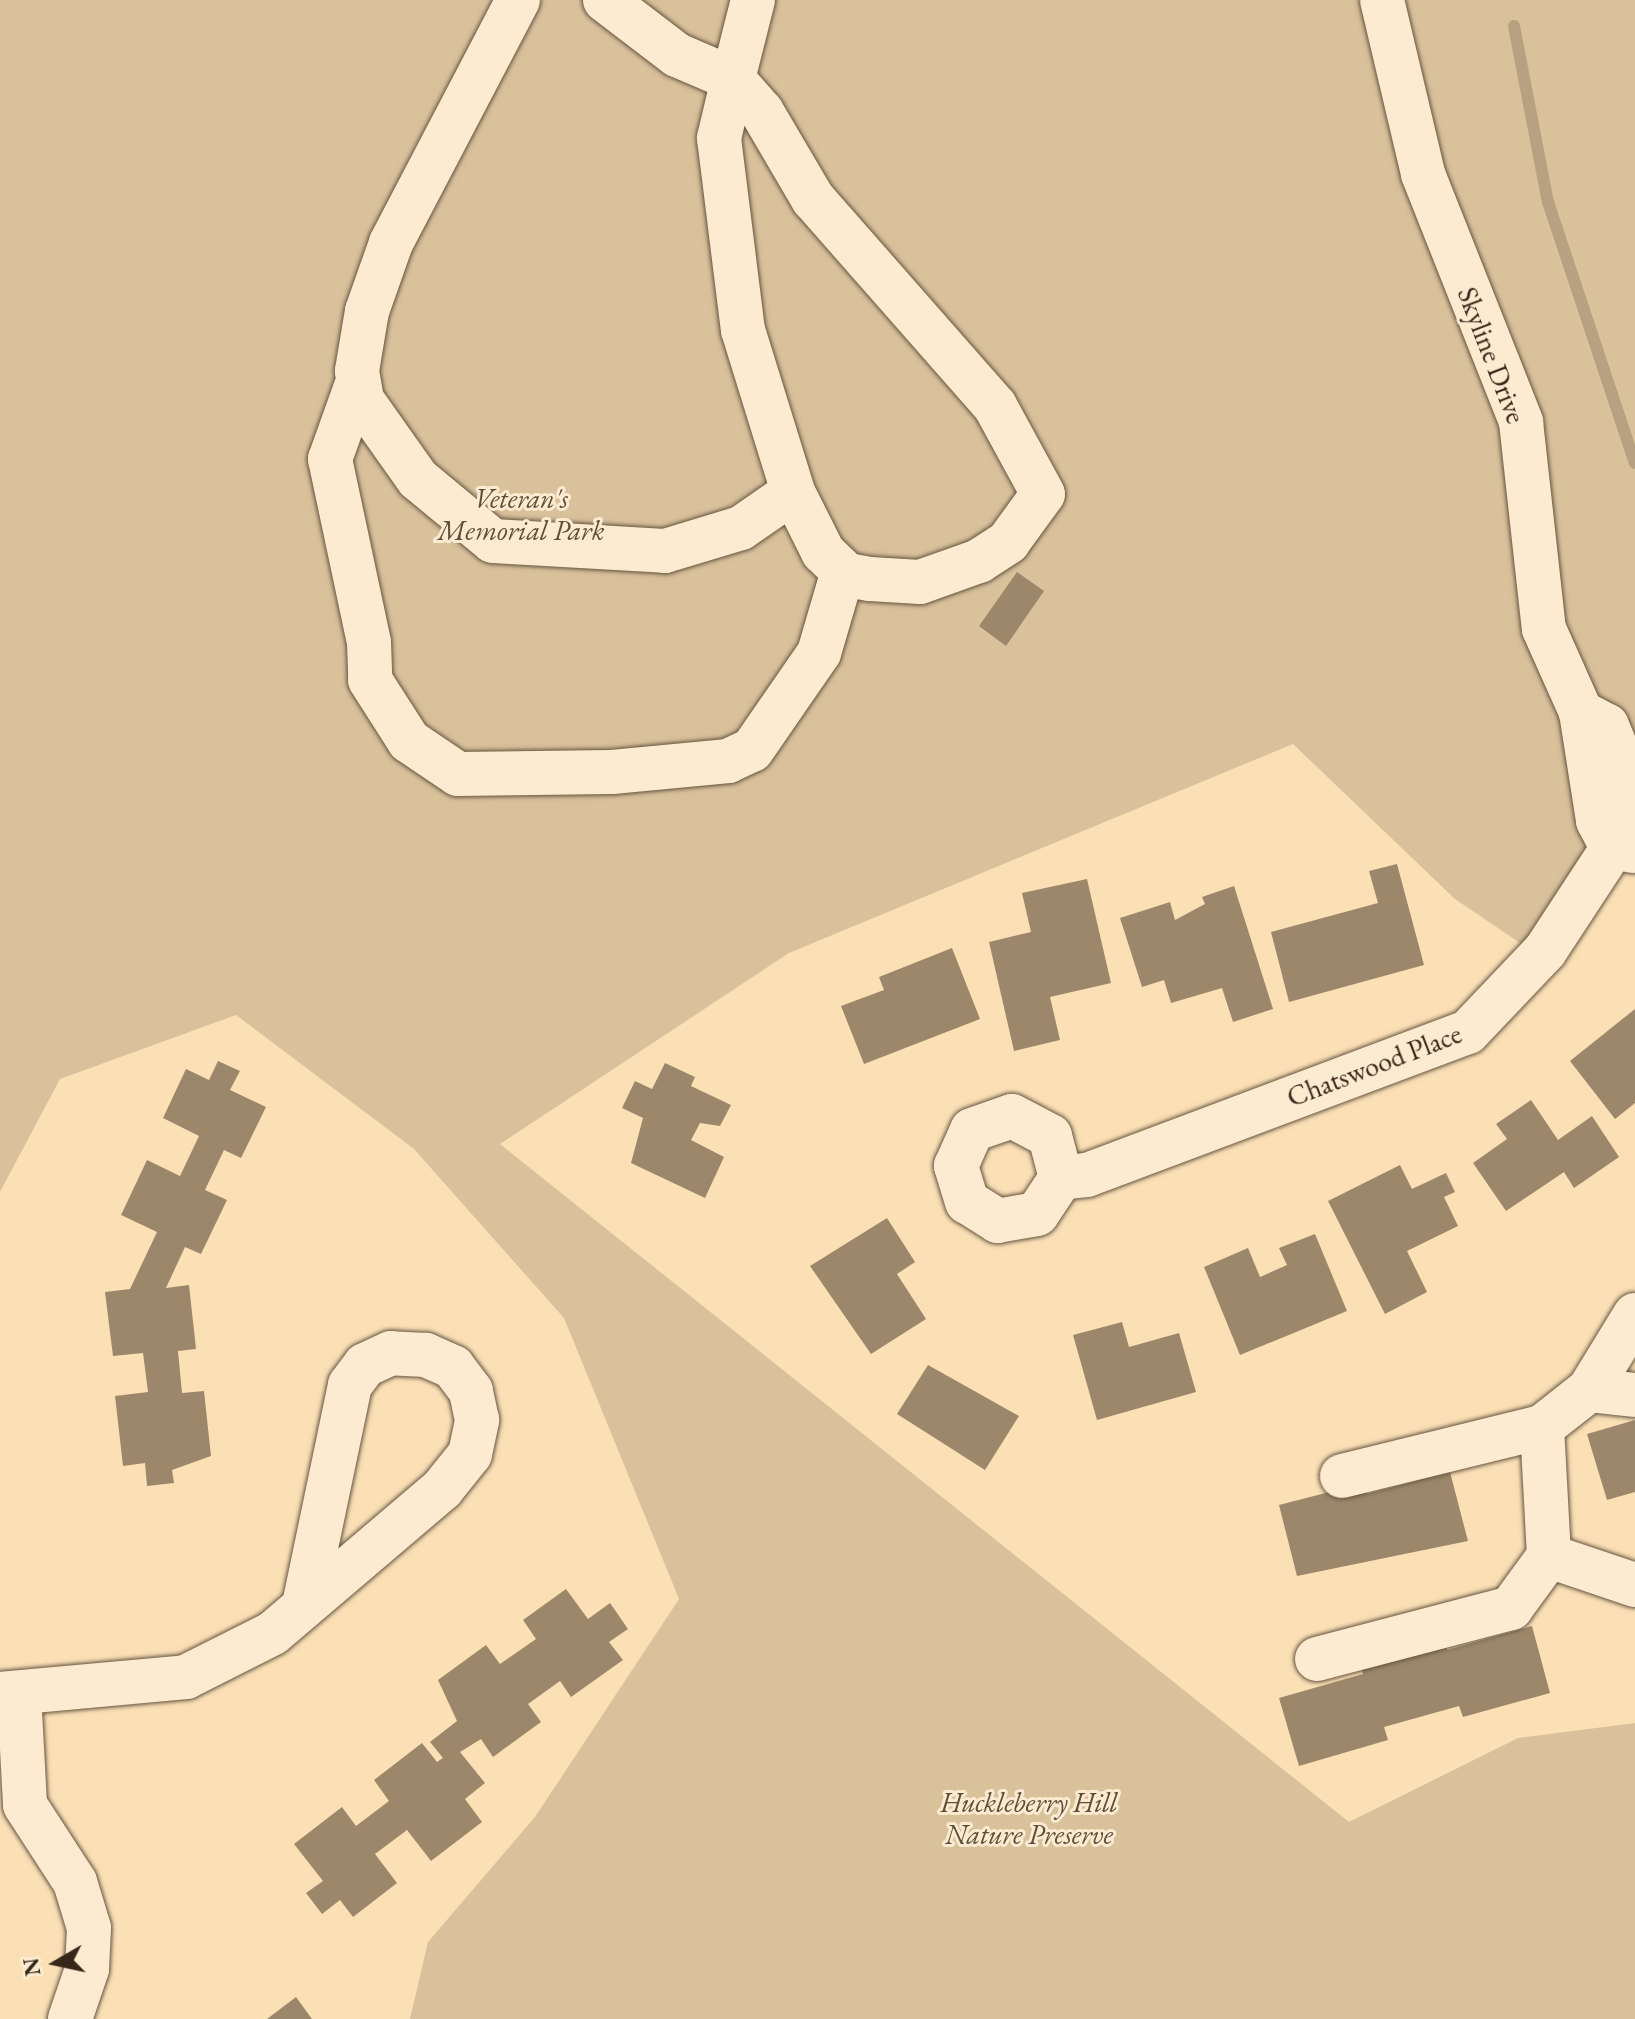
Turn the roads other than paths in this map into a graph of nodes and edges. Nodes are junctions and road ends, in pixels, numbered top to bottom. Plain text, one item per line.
1 (518, 0) edge
2 (605, 0) edge
3 (753, 0) edge
4 (1382, 0) edge
5 (733, 79) junction
6 (358, 381) junction
7 (793, 492) junction
8 (843, 571) junction
9 (1623, 849) edge
10 (1061, 1178) dead end
11 (1635, 1315) edge
12 (1589, 1390) junction
13 (1635, 1395) edge
14 (1542, 1427) junction
15 (1342, 1476) dead end
16 (1549, 1556) junction
17 (1635, 1585) edge
18 (305, 1601) junction
19 (1317, 1659) dead end
20 (9, 1693) edge
21 (70, 2019) edge

1 - 6 street
2 - 5 street
3 - 5 street
4 - 9 street, Skyline Drive
5 - 7 street
5 - 8 street
6 - 7 street
6 - 8 street
7 - 8 street
9 - 10 street, Chatswood Place
11 - 12 street
12 - 13 street
12 - 14 street
14 - 15 street
14 - 16 street
16 - 17 street
16 - 19 street
18 - 18 street
18 - 20 street
20 - 21 street

